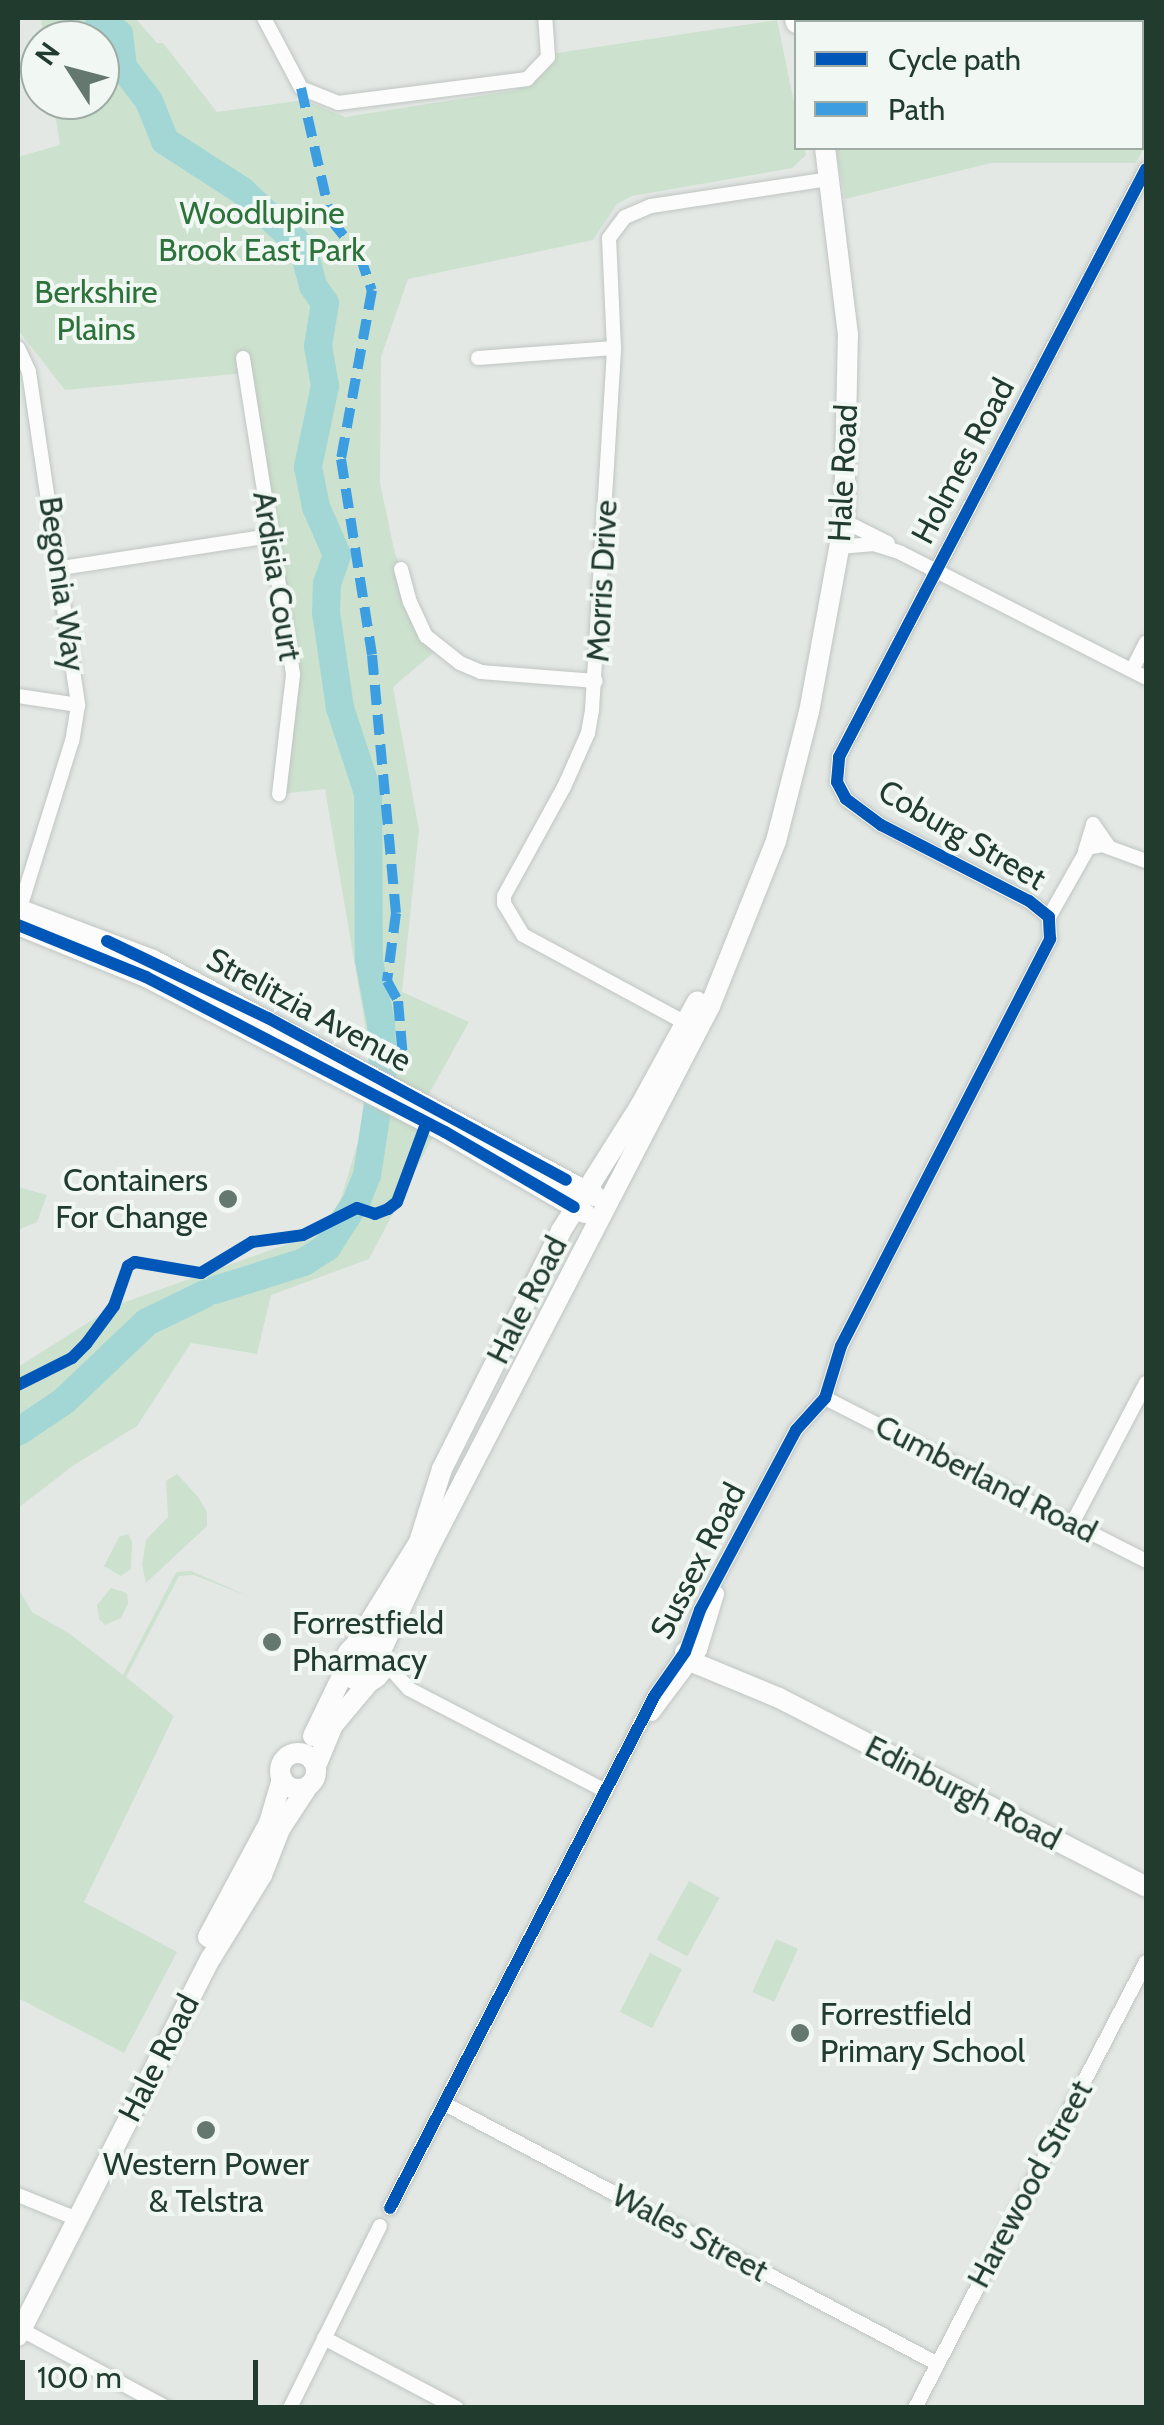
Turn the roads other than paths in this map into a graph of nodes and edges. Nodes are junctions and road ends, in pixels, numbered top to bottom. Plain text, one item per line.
1 (264, 18) edge
2 (545, 18) edge
3 (825, 150) edge
4 (1146, 168) edge
5 (830, 179) junction
6 (18, 348) edge
7 (614, 348) junction
8 (244, 358) dead end
9 (478, 358) dead end
10 (844, 521) junction
11 (270, 536) junction
12 (839, 547) junction
13 (901, 553) junction
14 (61, 568) junction
15 (402, 569) dead end
16 (936, 570) junction
17 (1146, 642) edge
18 (1132, 670) junction
19 (1146, 678) edge
20 (596, 681) junction
21 (18, 696) edge
22 (78, 705) junction
23 (837, 782) joint
24 (279, 794) dead end
25 (1144, 861) edge
26 (1146, 877) edge
27 (18, 911) edge
28 (1049, 916) junction
29 (18, 925) edge
30 (1050, 939) joint
31 (692, 1026) junction
32 (580, 1199) junction
33 (603, 1211) junction
34 (1146, 1383) edge
35 (825, 1398) junction
36 (1073, 1522) junction
37 (1146, 1561) edge
38 (354, 1647) junction
39 (693, 1655) junction
40 (346, 1668) junction
41 (376, 1668) junction
42 (308, 1769) junction
43 (282, 1780) junction
44 (606, 1791) junction
45 (1146, 1886) edge
46 (1146, 1962) edge
47 (444, 2104) junction
48 (18, 2195) edge
49 (390, 2208) dead end
50 (73, 2217) junction
51 (380, 2226) dead end
52 (18, 2327) edge
53 (324, 2338) junction
54 (936, 2363) junction
55 (167, 2408) edge
56 (290, 2408) edge
57 (457, 2408) edge
58 (915, 2408) edge

1 - 2 street
3 - 5 main road, Hale Road
4 - 16 street, Holmes Road
5 - 7 street, Morris Drive
5 - 10 main road, Hale Road
6 - 14 street, Begonia Way
7 - 9 street
7 - 20 street, Morris Drive
8 - 11 street, Ardisia Court
10 - 12 main road, Hale Road
10 - 13 street
11 - 14 street
11 - 24 street, Ardisia Court
12 - 13 street
12 - 31 main road, Hale Road
13 - 16 street
14 - 22 street, Begonia Way
15 - 20 street
16 - 18 street
16 - 23 street, Holmes Road
17 - 18 street
18 - 19 street
20 - 31 street, Morris Drive
21 - 22 street, Begonia Way
22 - 27 street, Begonia Way
23 - 28 street, Coburg Street
25 - 26 street
25 - 28 street
27 - 32 main road, Strelitzia Avenue
28 - 30 street, Coburg Street
29 - 32 main road, Strelitzia Avenue
30 - 35 street, Sussex Road
31 - 32 main road, Hale Road
31 - 33 main road, Hale Road
32 - 33 main road, Strelitzia Avenue
32 - 38 main road, Hale Road
33 - 41 main road, Hale Road
34 - 36 street
35 - 36 street, Cumberland Road
35 - 39 street, Sussex Road
36 - 37 street, Cumberland Road
38 - 40 main road, Hale Road
38 - 41 main road
39 - 44 street, Sussex Road
39 - 45 main road, Edinburgh Road
40 - 41 main road
40 - 42 main road, Hale Road
41 - 42 main road, Hale Road
41 - 44 street
42 - 43 main road
42 - 43 main road, Hale Road
42 - 50 main road, Hale Road
43 - 50 main road, Hale Road
44 - 47 street, Sussex Road
46 - 54 street, Harewood Street
47 - 49 street, Sussex Road
47 - 54 street, Wales Street
48 - 50 street
50 - 52 main road, Hale Road
51 - 53 street
52 - 55 street
53 - 56 street
53 - 57 street
54 - 58 street, Harewood Street

